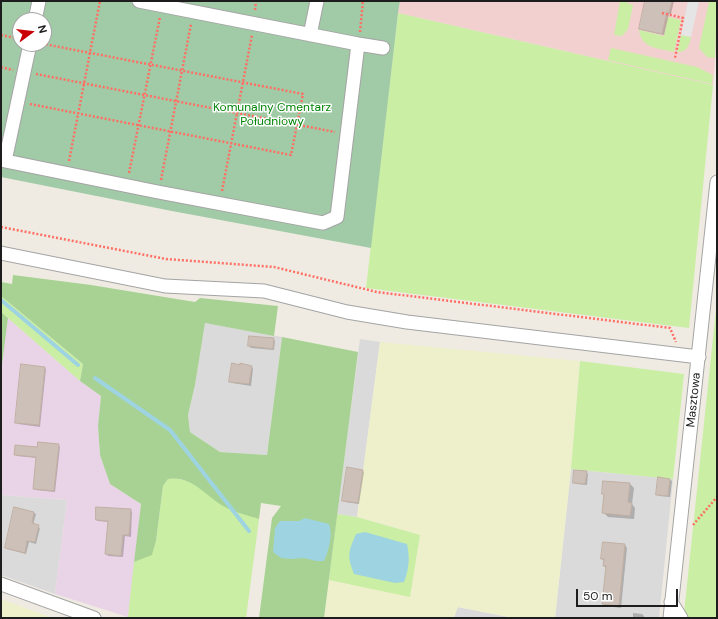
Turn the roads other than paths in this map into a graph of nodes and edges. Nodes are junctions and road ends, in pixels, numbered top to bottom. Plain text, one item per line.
1 (39, 1) edge
2 (139, 1) edge
3 (317, 1) edge
4 (37, 12) edge
5 (310, 35) junction
6 (358, 44) junction
7 (383, 48) dead end
8 (28, 52) edge
9 (3, 161) edge
10 (717, 182) edge
11 (1, 253) edge
12 (699, 357) junction
13 (1, 584) edge
14 (671, 602) junction
15 (94, 618) edge
16 (670, 618) edge
17 (681, 618) edge

1 - 4 street
2 - 5 street
3 - 5 street
5 - 6 street
6 - 7 street
6 - 9 street
8 - 9 street
10 - 12 street, Masztowa
11 - 12 street
12 - 14 street, Masztowa
13 - 15 street
14 - 16 street, Masztowa
14 - 17 street

